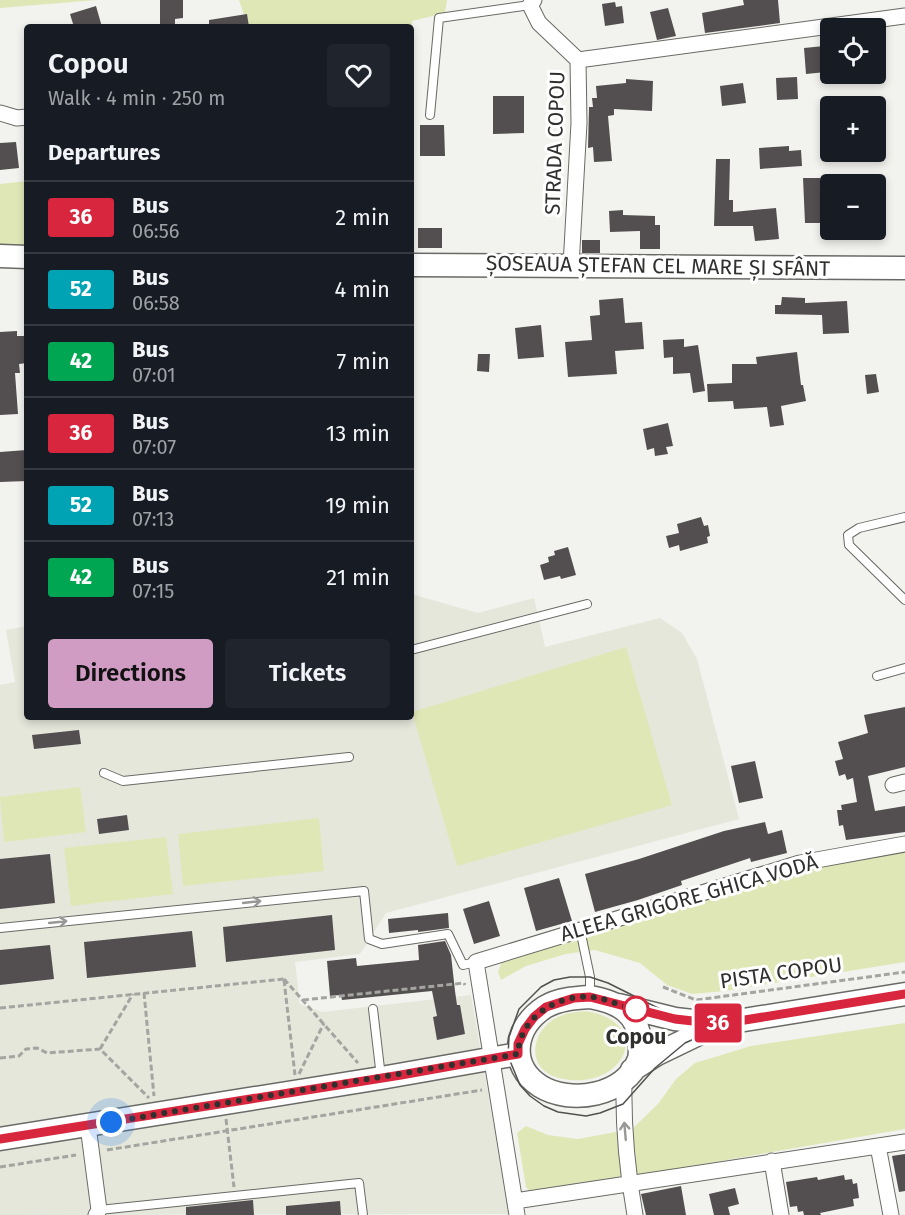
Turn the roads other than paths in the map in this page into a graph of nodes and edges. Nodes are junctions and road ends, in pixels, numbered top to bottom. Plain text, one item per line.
1 (532, 2) edge
2 (905, 16) edge
3 (578, 60) junction
4 (0, 113) edge
5 (430, 115) dead end
6 (24, 117) edge
7 (0, 256) edge
8 (24, 257) edge
9 (414, 265) edge
10 (571, 266) junction
11 (905, 268) edge
12 (905, 517) edge
13 (905, 600) edge
14 (587, 604) dead end
15 (414, 649) edge
16 (905, 668) edge
17 (877, 676) dead end
18 (349, 757) dead end
19 (104, 774) dead end
20 (905, 844) edge
21 (0, 928) edge
22 (580, 929) junction
23 (476, 962) junction
24 (905, 994) edge
25 (590, 997) junction
26 (617, 1005) junction
27 (373, 1009) dead end
28 (720, 1024) junction
29 (518, 1054) junction
30 (492, 1059) junction
31 (373, 1074) junction
32 (628, 1075) junction
33 (88, 1126) junction
34 (0, 1140) edge
35 (905, 1142) edge
36 (878, 1146) junction
37 (772, 1161) junction
38 (629, 1183) junction
39 (516, 1208) edge
40 (98, 1213) edge
41 (363, 1215) edge
42 (635, 1215) edge
43 (781, 1215) edge
44 (891, 1215) edge

1 - 3 street, STRADA COPOU
1 - 5 lane
2 - 3 street
3 - 10 street, STRADA COPOU
4 - 6 street
7 - 8 main road
9 - 10 main road, ȘOSEAUA ȘTEFAN CEL MARE ȘI SFÂNT
10 - 11 main road, ȘOSEAUA ȘTEFAN CEL MARE ȘI SFÂNT
12 - 13 lane
14 - 15 lane
16 - 17 lane
18 - 19 lane
20 - 22 street, ALEEA GRIGORE GHICA VODĂ
21 -> 23 lane
22 - 23 street, ALEEA GRIGORE GHICA VODĂ
22 - 25 lane
23 - 30 street
24 - 28 main road
25 - 26 main road
25 - 29 main road
26 - 28 main road
26 - 32 main road
27 - 31 lane
28 - 32 main road
29 - 30 main road
29 - 32 main road
30 - 31 main road
30 - 39 street
31 - 33 main road
38 -> 32 street
33 - 34 main road
33 - 40 street
35 - 36 street
36 - 37 street
36 - 44 street
37 - 38 street
37 - 43 street
38 - 39 street
38 - 42 street
40 - 41 lane

